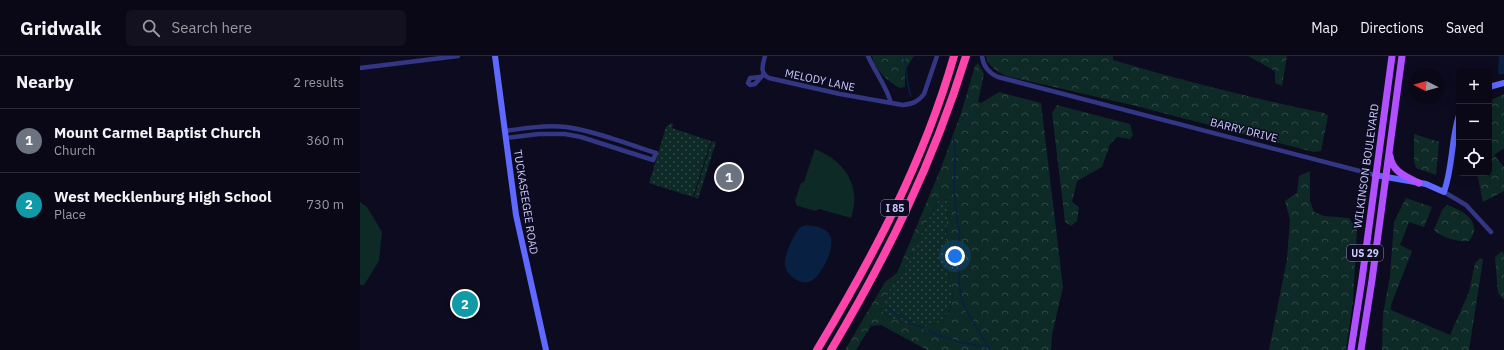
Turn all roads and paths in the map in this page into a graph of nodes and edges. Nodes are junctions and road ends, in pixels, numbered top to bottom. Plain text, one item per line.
1 (458, 56) edge
2 (495, 56) edge
3 (765, 56) edge
4 (868, 56) edge
5 (938, 56) edge
6 (954, 56) edge
7 (966, 56) edge
8 (982, 56) edge
9 (1392, 56) edge
10 (1402, 56) edge
11 (360, 68) edge
12 (1504, 83) edge
13 (1492, 86) edge
14 (891, 103) junction
15 (1456, 129) edge
16 (504, 131) junction
17 (505, 138) junction
18 (1389, 151) junction
19 (1375, 175) junction
20 (1385, 176) junction
21 (1419, 183) junction
22 (1444, 192) junction
23 (1491, 232) dead end
24 (546, 350) edge
25 (817, 350) edge
26 (831, 350) edge
27 (1351, 350) edge
28 (1360, 350) edge

1 - 11 street
2 - 16 street, TUCKASEEGEE ROAD
3 - 14 street, MELODY LANE
4 - 14 street
5 - 14 street, MELODY LANE
6 - 25 highway, I 85
7 - 26 highway, I 85
8 - 19 street, BARRY DRIVE
9 - 19 main road, WILKINSON BOULEVARD / US 29
10 - 18 main road, WILKINSON BOULEVARD / US 29
12 - 13 street
15 - 22 street
16 - 17 street, TUCKASEEGEE ROAD
16 - 17 street
17 - 24 street, TUCKASEEGEE ROAD
18 - 20 main road, WILKINSON BOULEVARD / US 29
18 - 21 main road
19 - 20 street, BARRY DRIVE
19 - 27 main road, WILKINSON BOULEVARD / US 29
20 - 21 street, BARRY DRIVE
20 - 28 main road, WILKINSON BOULEVARD / US 29
21 - 22 street, BARRY DRIVE
22 - 23 street, BARRY DRIVE

